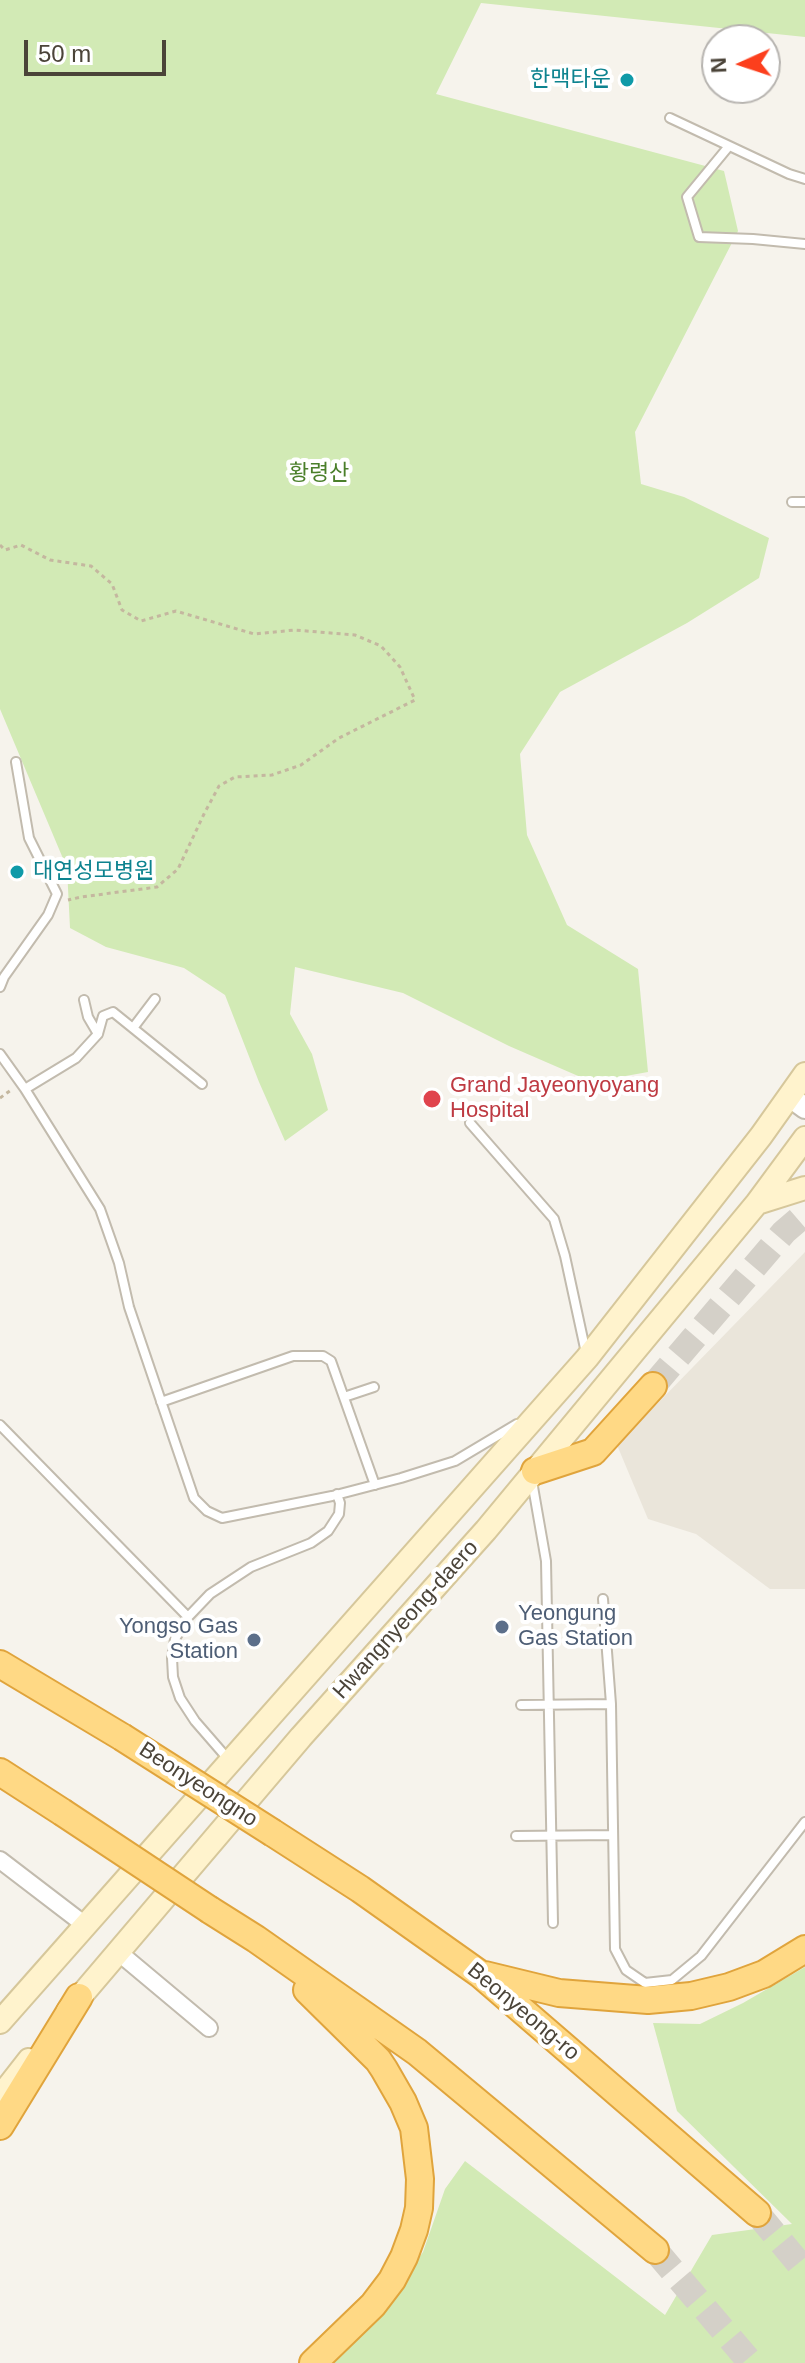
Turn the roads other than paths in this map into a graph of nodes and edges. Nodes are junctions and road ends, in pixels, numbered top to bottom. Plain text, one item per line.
1 (670, 118) dead end
2 (729, 146) junction
3 (805, 179) edge
4 (805, 244) edge
5 (792, 502) dead end
6 (805, 502) edge
7 (16, 762) dead end
8 (0, 987) edge
9 (155, 999) dead end
10 (84, 1000) dead end
11 (133, 1028) junction
12 (98, 1034) junction
13 (0, 1054) edge
14 (805, 1074) edge
15 (202, 1084) dead end
16 (25, 1089) junction
17 (798, 1102) edge
18 (470, 1123) dead end
19 (805, 1138) edge
20 (805, 1188) edge
21 (757, 1203) junction
22 (587, 1358) junction
23 (653, 1386) tunnel mouth
24 (374, 1387) dead end
25 (344, 1397) junction
26 (161, 1402) junction
27 (541, 1410) junction
28 (0, 1425) edge
29 (533, 1474) junction
30 (375, 1485) junction
31 (337, 1494) junction
32 (603, 1599) dead end
33 (188, 1617) junction
34 (0, 1664) edge
35 (611, 1704) junction
36 (521, 1705) dead end
37 (549, 1705) junction
38 (231, 1762) junction
39 (0, 1772) edge
40 (805, 1822) edge
41 (273, 1833) joint
42 (552, 1835) junction
43 (613, 1835) junction
44 (516, 1836) dead end
45 (0, 1860) edge
46 (553, 1923) dead end
47 (85, 1925) junction
48 (256, 1939) junction
49 (805, 1949) edge
50 (117, 1951) junction
51 (480, 1974) junction
52 (79, 1997) junction
53 (4, 2016) edge
54 (209, 2028) dead end
55 (0, 2097) edge
56 (0, 2126) edge
57 (757, 2213) tunnel mouth
58 (655, 2250) tunnel mouth
59 (313, 2363) edge

1 - 2 lane
2 - 3 lane
2 - 4 lane
5 - 6 lane
7 - 8 lane
9 - 11 lane
10 - 12 lane
11 - 12 lane
11 - 15 lane
12 - 16 lane
13 - 16 lane
14 - 17 main road, Hwangnyeong-daero
16 - 26 lane
17 - 22 main road, Hwangnyeong-daero
18 - 22 lane
19 - 21 main road, Hwangnyeong-daero
20 - 21 main road
21 - 29 main road, Hwangnyeong-daero
22 - 27 main road, Hwangnyeong-daero
23 - 29 highway
24 - 25 lane
25 - 26 lane
25 - 30 lane
26 - 31 lane
27 - 30 lane
27 - 38 main road, Hwangnyeong-daero
28 - 33 lane
29 - 37 lane
29 - 50 main road, Hwangnyeong-daero
30 - 31 lane
31 - 33 lane
32 - 35 lane
33 - 38 lane
34 - 41 highway, Beonyeongno, bridge
35 - 37 lane
35 - 43 lane
36 - 37 lane
37 - 42 lane
38 - 47 main road, Hwangnyeong-daero
39 - 48 highway, bridge
40 - 43 lane
41 - 51 highway, Beonyeong-ro
42 - 43 lane
42 - 44 lane
42 - 46 lane
45 - 47 street
47 - 53 main road, Hwangnyeong-daero
48 - 58 highway
48 - 59 highway
49 - 51 highway
50 - 52 main road, Hwangnyeong-daero
50 - 54 street
51 - 57 highway, Beonyeong-ro
52 - 55 main road, Hwangnyeong-daero
52 - 56 highway

